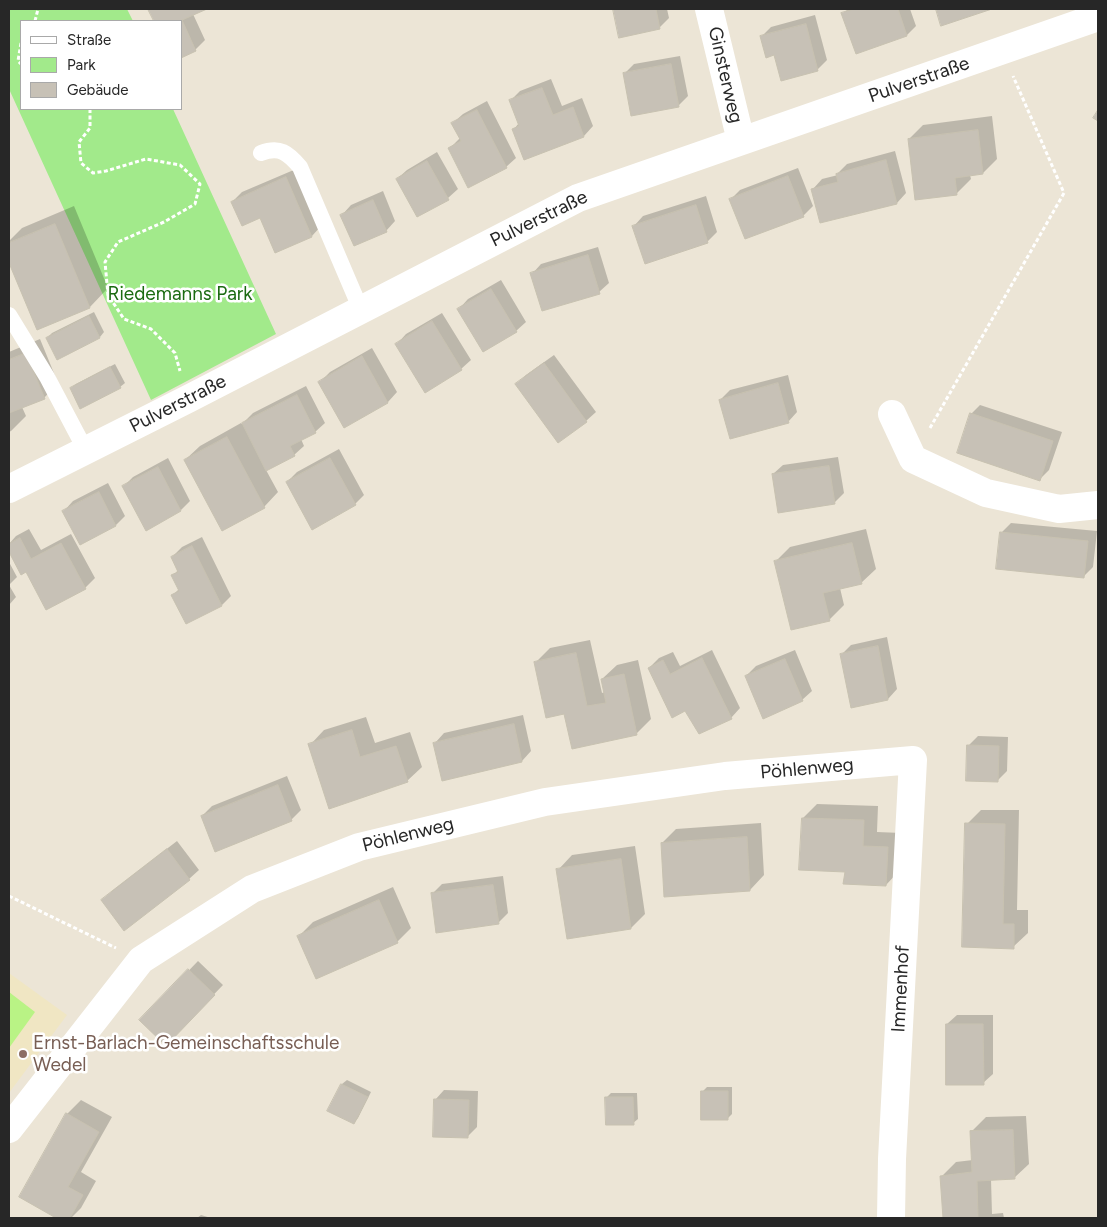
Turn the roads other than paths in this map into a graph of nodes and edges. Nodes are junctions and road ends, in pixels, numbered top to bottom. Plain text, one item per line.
1 (709, 9) edge
2 (1098, 17) edge
3 (741, 141) junction
4 (261, 153) dead end
5 (361, 310) junction
6 (9, 315) edge
7 (892, 414) dead end
8 (86, 451) junction
9 (9, 489) edge
10 (1098, 505) edge
11 (914, 760) joint
12 (9, 1129) edge
13 (891, 1218) edge

1 - 3 street, Ginsterweg
2 - 3 street, Pulverstraße
3 - 5 street, Pulverstraße
4 - 5 lane
5 - 8 street, Pulverstraße
6 - 8 lane
7 - 10 street
8 - 9 street, Pulverstraße
11 - 12 street, Pöhlenweg
11 - 13 street, Immenhof

